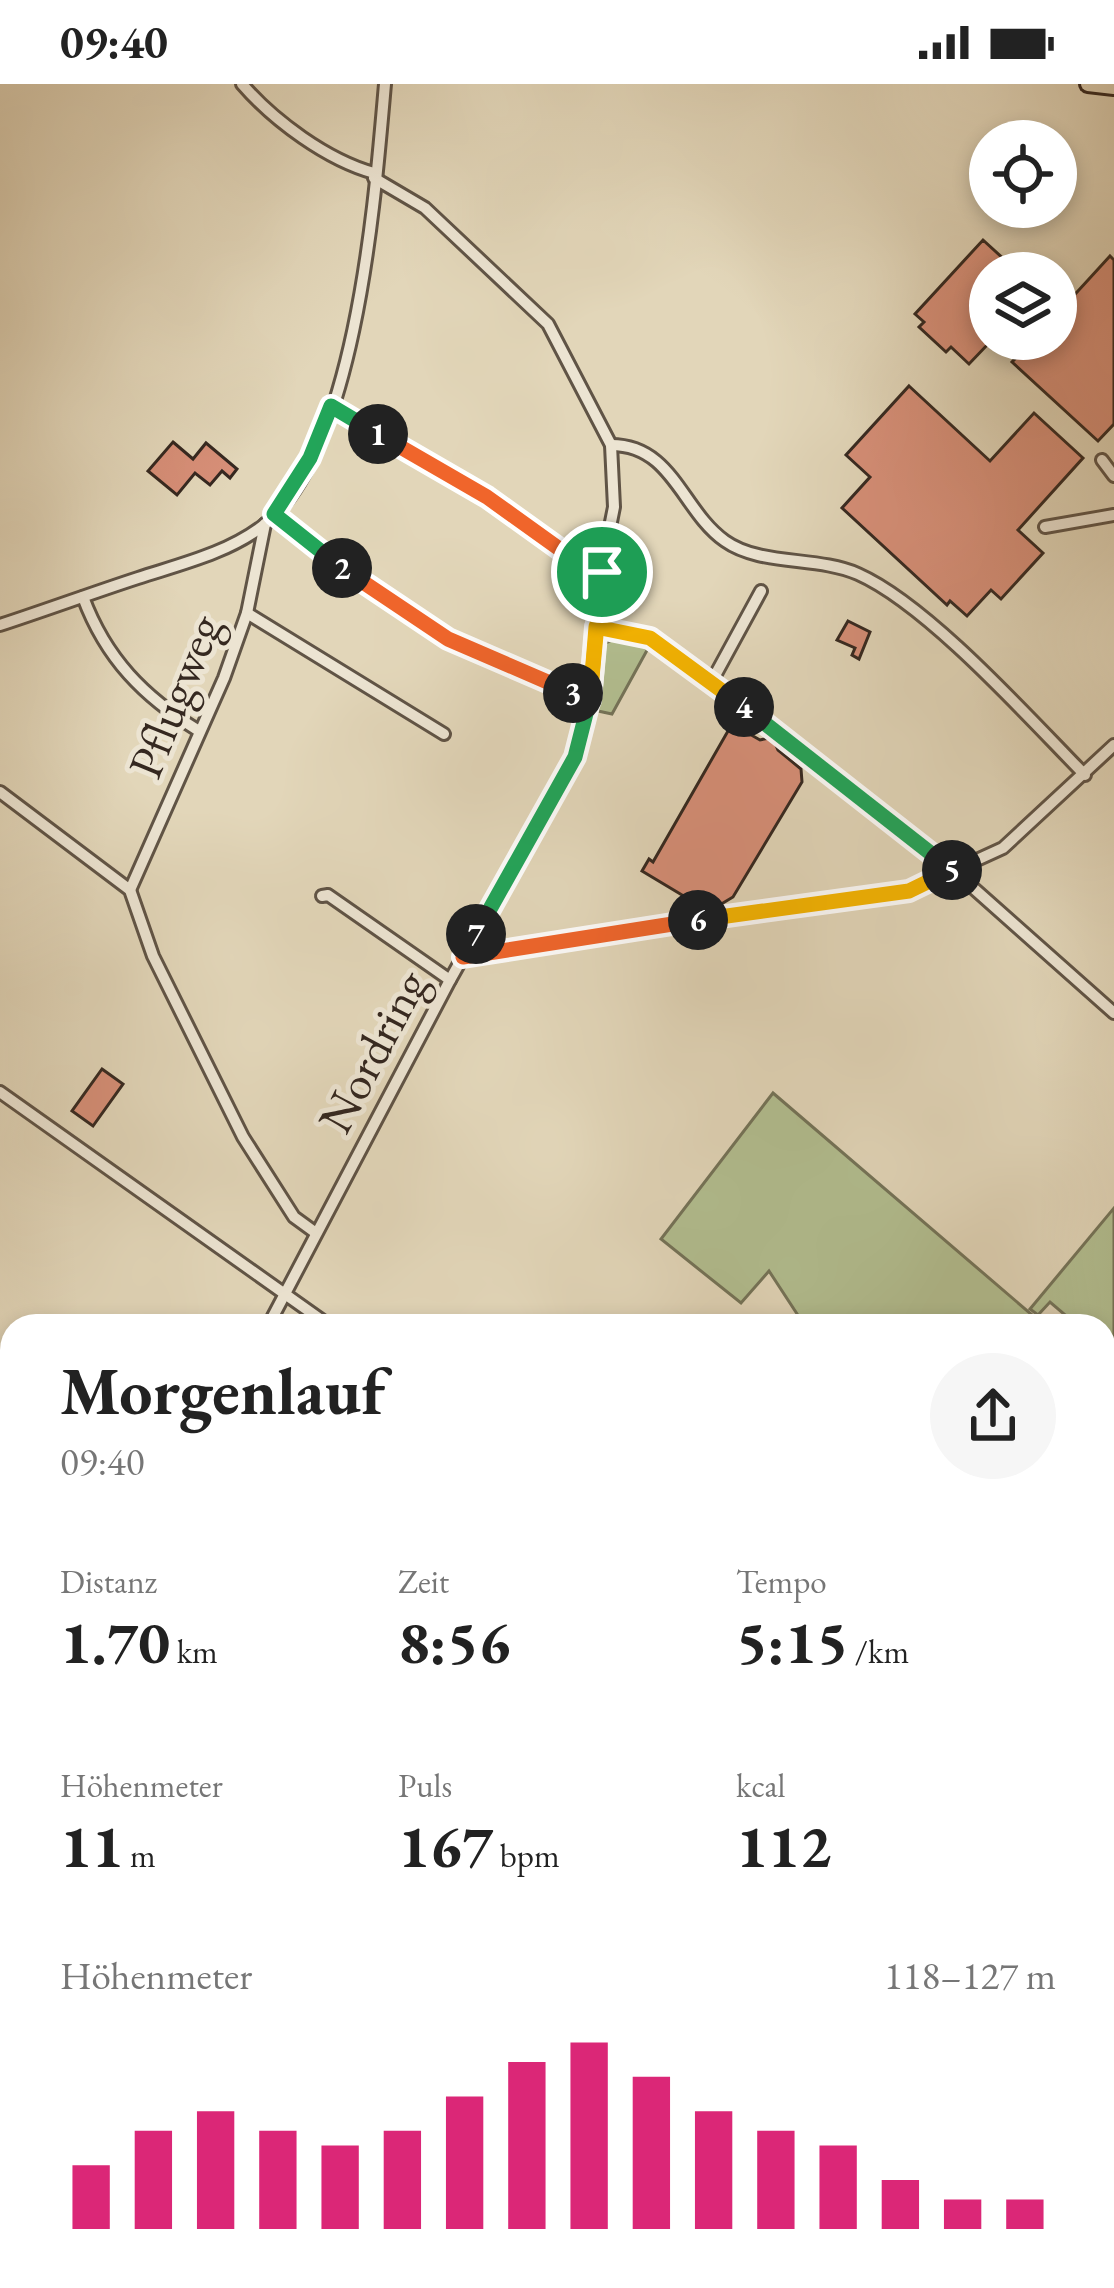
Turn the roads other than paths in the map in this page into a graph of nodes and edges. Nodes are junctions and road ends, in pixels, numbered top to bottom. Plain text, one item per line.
1 (242, 84) edge
2 (385, 84) edge
3 (1088, 84) edge
4 (1114, 87) edge
5 (374, 175) junction
6 (331, 406) junction
7 (611, 446) junction
8 (1102, 460) dead end
9 (1114, 476) edge
10 (1114, 515) edge
11 (270, 519) junction
12 (1045, 527) dead end
13 (602, 572) junction
14 (761, 591) dead end
15 (83, 597) junction
16 (247, 613) junction
17 (0, 626) edge
18 (596, 627) junction
19 (712, 682) junction
20 (590, 700) junction
21 (199, 731) junction
22 (444, 734) dead end
23 (1114, 746) edge
24 (1085, 775) junction
25 (0, 792) edge
26 (953, 872) junction
27 (130, 890) junction
28 (322, 896) dead end
29 (463, 957) junction
30 (450, 980) junction
31 (1114, 1012) edge
32 (0, 1092) edge
33 (316, 1233) junction
34 (285, 1294) junction
35 (274, 1314) edge
36 (313, 1314) edge

1 - 5 street
2 - 5 street
3 - 4 main road
5 - 6 street
5 - 7 street
6 - 11 street
6 - 13 street
7 - 13 street
7 - 24 street
8 - 9 street
10 - 12 street
11 - 15 street
11 - 16 street, Pflugweg
11 - 20 street
13 - 18 street
14 - 19 street
15 - 17 street
15 - 21 street
16 - 21 street, Pflugweg
16 - 22 street
18 - 19 street
18 - 20 street
19 - 26 street
20 - 29 street
21 - 27 street, Pflugweg
23 - 24 street, Nordring
24 - 26 street, Nordring
25 - 27 street
26 - 29 street, Nordring
26 - 31 street
27 - 33 street
28 - 30 street
29 - 30 street, Nordring
30 - 33 street, Nordring
32 - 34 street
33 - 34 street, Nordring
34 - 35 street, Nordring
34 - 36 street

